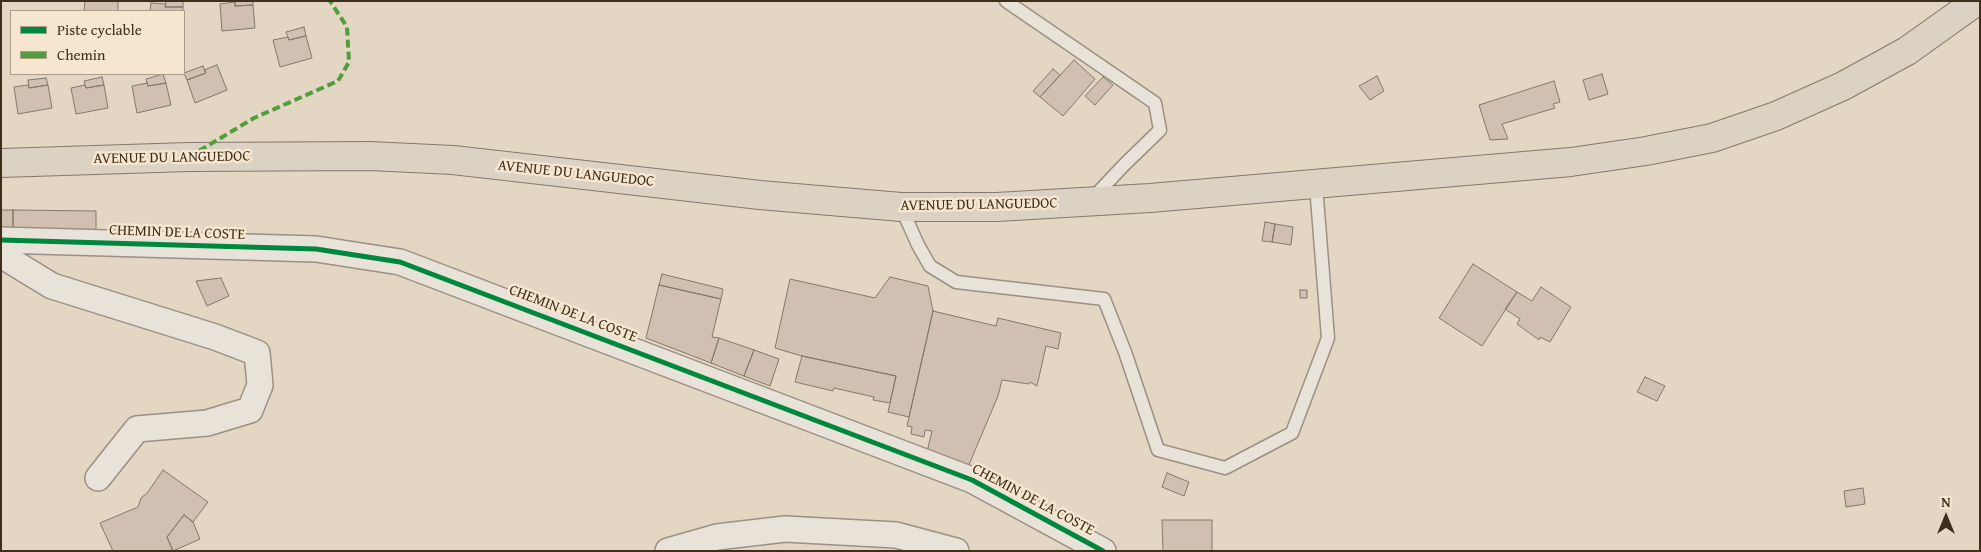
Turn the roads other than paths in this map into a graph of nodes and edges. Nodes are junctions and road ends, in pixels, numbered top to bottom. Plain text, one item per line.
1 (1006, 1) edge
2 (1977, 1) edge
3 (1, 163) edge
4 (1316, 185) junction
5 (1089, 203) junction
6 (901, 207) junction
7 (1, 240) edge
8 (1, 255) edge
9 (98, 478) dead end
10 (668, 551) edge
11 (956, 551) edge
12 (1103, 551) edge

1 - 5 lane
2 - 4 main road, AVENUE DU LANGUEDOC
3 - 6 main road, AVENUE DU LANGUEDOC
4 - 5 main road, AVENUE DU LANGUEDOC
4 - 6 lane
5 - 6 main road, AVENUE DU LANGUEDOC
7 - 12 street, CHEMIN DE LA COSTE
8 - 9 street
10 - 11 street

